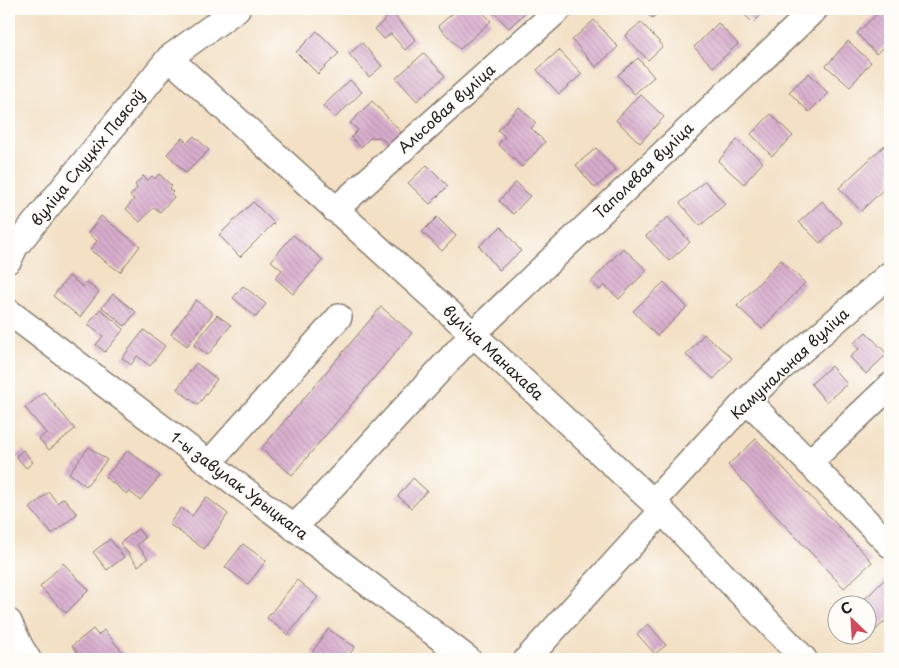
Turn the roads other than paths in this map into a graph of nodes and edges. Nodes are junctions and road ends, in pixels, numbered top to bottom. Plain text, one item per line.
1 (237, 9) edge
2 (559, 9) edge
3 (815, 9) edge
4 (169, 58) junction
5 (335, 210) junction
6 (9, 260) edge
7 (890, 274) edge
8 (9, 312) edge
9 (339, 317) dead end
10 (473, 334) junction
11 (888, 393) edge
12 (747, 400) junction
13 (809, 463) junction
14 (209, 464) junction
15 (658, 507) junction
16 (294, 528) junction
17 (890, 545) edge
18 (9, 622) edge
19 (28, 659) edge
20 (468, 659) edge
21 (527, 659) edge
22 (804, 659) edge

1 - 4 street
2 - 5 street, Альсовая вуліца
3 - 10 street, Таполевая вуліца
4 - 5 street, вуліца Манахава
4 - 6 street, вуліца Слуцкіх Паясоў
5 - 10 street, вуліца Манахава
7 - 12 street, Камунальная вуліца
8 - 14 street, 1-ы завулак Урыцкага
9 - 14 street
10 - 15 street, вуліца Манахава
10 - 16 street, Таполевая вуліца
11 - 13 street
12 - 13 street
12 - 15 street, Камунальная вуліца
13 - 17 street
14 - 16 street, 1-ы завулак Урыцкага
15 - 21 street, Камунальная вуліца
15 - 22 street, вуліца Манахава
16 - 20 street, 1-ы завулак Урыцкага
18 - 19 street

